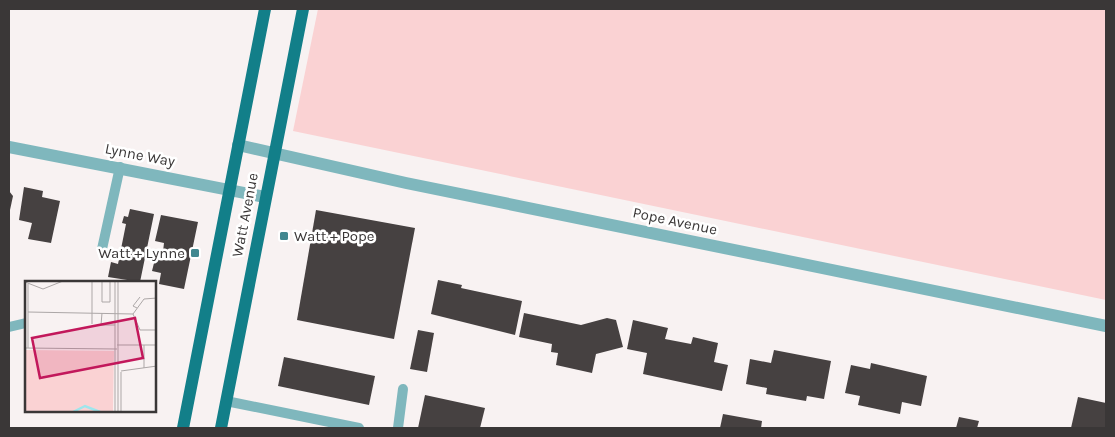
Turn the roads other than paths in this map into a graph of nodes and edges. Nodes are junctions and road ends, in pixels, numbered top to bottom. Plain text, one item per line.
1 (264, 9) edge
2 (303, 9) edge
3 (238, 145) junction
4 (9, 147) edge
5 (274, 153) junction
6 (120, 167) junction
7 (230, 190) junction
8 (265, 197) junction
9 (102, 249) dead end
10 (25, 323) edge
11 (1106, 326) edge
12 (9, 327) edge
13 (403, 389) dead end
14 (226, 401) junction
15 (183, 428) edge
16 (221, 428) edge
17 (359, 428) edge
18 (398, 428) edge

1 - 3 main road, Watt Avenue
2 - 5 main road, Watt Avenue
3 - 5 street, Pope Avenue
3 - 7 main road, Watt Avenue
4 - 6 street, Lynne Way
5 - 8 main road, Watt Avenue
5 - 11 street, Pope Avenue
6 - 7 street, Lynne Way
6 - 9 lane
7 - 8 street, Lynne Way
7 - 15 main road, Watt Avenue
8 - 14 main road, Watt Avenue
10 - 12 lane
13 - 18 lane
14 - 16 main road, Watt Avenue
14 - 17 lane

